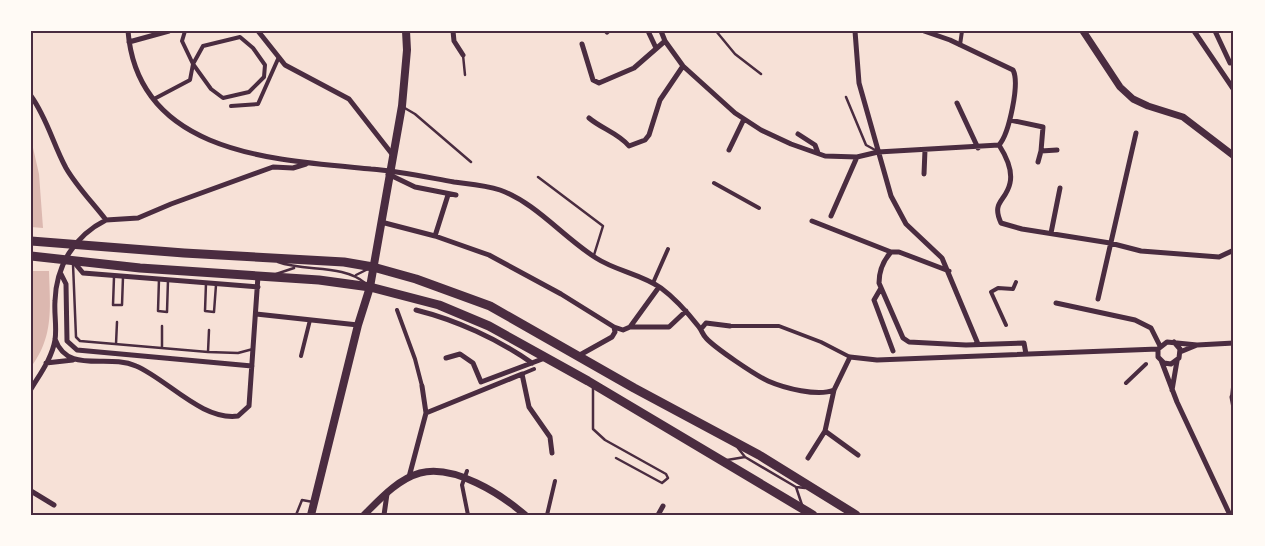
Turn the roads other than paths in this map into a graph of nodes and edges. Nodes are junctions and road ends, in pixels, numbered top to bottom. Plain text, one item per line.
1 (128, 31) edge
2 (169, 31) edge
3 (185, 31) edge
4 (258, 31) edge
5 (406, 31) edge
6 (453, 31) edge
7 (648, 31) edge
8 (661, 31) edge
9 (716, 31) edge
10 (855, 31) edge
11 (924, 31) edge
12 (962, 31) edge
13 (1083, 31) edge
14 (1194, 31) edge
15 (1215, 31) edge
16 (665, 41) junction
17 (129, 42) junction
18 (582, 44) dead end
19 (960, 45) junction
20 (656, 48) junction
21 (463, 54) joint
22 (278, 59) junction
23 (1230, 63) dead end
24 (193, 64) junction
25 (684, 66) junction
26 (761, 74) dead end
27 (465, 75) dead end
28 (1234, 90) edge
29 (31, 96) edge
30 (846, 97) dead end
31 (154, 99) junction
32 (957, 103) dead end
33 (231, 106) dead end
34 (402, 106) junction
35 (589, 118) dead end
36 (744, 120) junction
37 (1010, 120) junction
38 (1136, 133) dead end
39 (798, 134) dead end
40 (1000, 145) junction
41 (978, 148) junction
42 (729, 150) dead end
43 (925, 150) junction
44 (1057, 150) dead end
45 (1041, 151) junction
46 (878, 152) junction
47 (818, 153) junction
48 (392, 154) junction
49 (1234, 156) edge
50 (857, 157) junction
51 (471, 162) dead end
52 (1038, 162) dead end
53 (309, 164) junction
54 (389, 172) junction
55 (924, 174) dead end
56 (538, 176) dead end
57 (714, 183) dead end
58 (1060, 188) dead end
59 (448, 195) junction
60 (456, 195) dead end
61 (759, 208) dead end
62 (831, 216) dead end
63 (106, 220) junction
64 (812, 221) dead end
65 (381, 222) junction
66 (1051, 233) junction
67 (435, 236) junction
68 (31, 241) edge
69 (1110, 243) junction
70 (668, 249) dead end
71 (1234, 250) edge
72 (891, 252) junction
73 (31, 256) edge
74 (594, 256) junction
75 (264, 257) junction
76 (73, 260) junction
77 (373, 267) junction
78 (294, 268) junction
79 (949, 271) junction
80 (61, 274) junction
81 (114, 275) junction
82 (356, 275) junction
83 (123, 276) junction
84 (258, 276) junction
85 (270, 276) junction
86 (159, 279) junction
87 (168, 280) junction
88 (1017, 280) dead end
89 (206, 283) junction
90 (653, 283) junction
91 (216, 284) junction
92 (658, 286) junction
93 (370, 287) junction
94 (258, 288) junction
95 (881, 288) junction
96 (1098, 299) dead end
97 (1056, 303) dead end
98 (397, 310) dead end
99 (416, 310) dead end
100 (686, 311) junction
101 (256, 314) junction
102 (310, 320) junction
103 (117, 322) dead end
104 (358, 325) junction
105 (1006, 325) dead end
106 (162, 326) dead end
107 (730, 326) joint
108 (614, 327) junction
109 (630, 327) junction
110 (701, 329) junction
111 (209, 330) dead end
112 (56, 339) junction
113 (1174, 342) junction
114 (1234, 343) edge
115 (116, 344) junction
116 (978, 344) junction
117 (1197, 344) junction
118 (1159, 347) junction
119 (162, 348) junction
120 (253, 348) junction
121 (893, 351) joint
122 (208, 352) junction
123 (1180, 352) junction
124 (1026, 354) junction
125 (301, 356) dead end
126 (578, 356) junction
127 (850, 357) junction
128 (446, 358) dead end
129 (545, 358) junction
130 (895, 358) junction
131 (73, 360) junction
132 (1160, 360) junction
133 (1177, 361) junction
134 (46, 363) junction
135 (532, 363) junction
136 (1146, 364) dead end
137 (252, 366) junction
138 (534, 369) dead end
139 (522, 374) junction
140 (1234, 378) edge
141 (1126, 383) dead end
142 (593, 384) junction
143 (422, 386) joint
144 (31, 388) edge
145 (834, 390) junction
146 (1172, 391) junction
147 (1232, 397) joint
148 (1234, 408) edge
149 (426, 413) junction
150 (825, 431) junction
151 (735, 442) junction
152 (552, 453) dead end
153 (858, 455) dead end
154 (616, 458) dead end
155 (745, 458) junction
156 (808, 458) dead end
157 (720, 461) junction
158 (467, 471) dead end
159 (409, 478) junction
160 (555, 480) dead end
161 (796, 487) junction
162 (814, 488) junction
163 (31, 491) edge
164 (387, 494) junction
165 (314, 502) junction
166 (54, 505) dead end
167 (663, 506) dead end
168 (804, 509) junction
169 (296, 515) edge
170 (311, 515) edge
171 (364, 515) edge
172 (384, 515) edge
173 (468, 515) edge
174 (525, 515) edge
175 (547, 515) edge
176 (658, 515) edge
177 (814, 515) edge
178 (856, 515) edge
179 (1230, 515) edge

1 - 17 street
2 - 17 street
3 - 24 street
4 - 22 street
5 - 34 main road
6 - 21 street
7 - 20 street
8 - 16 street
9 - 26 lane
10 - 46 street
11 - 19 street
12 - 19 street
13 - 49 street
14 - 28 street
15 - 23 street
16 - 20 street
16 - 25 street
17 - 31 street
18 - 20 street
19 - 37 street
21 - 27 lane
22 - 33 street
22 - 48 street
24 - 24 street
24 - 31 street
25 - 35 street
25 - 36 street
29 - 63 street
30 - 46 lane
31 - 53 street
32 - 41 street
34 - 48 main road
34 - 51 lane
36 - 42 street
36 - 47 street
37 - 40 street
37 - 45 street
38 - 69 street
39 - 47 street
40 - 41 street
40 - 66 street
41 - 43 street
43 - 46 street
43 - 55 street
44 - 45 street
45 - 52 street
46 - 50 street
46 - 79 street
47 - 50 street
48 - 54 main road
50 - 62 street
53 - 54 street
53 - 63 street
54 - 59 street
54 - 65 main road
54 - 74 street
56 - 74 lane
57 - 61 street
58 - 66 street
59 - 60 street
59 - 67 street
63 - 80 street
64 - 72 street
65 - 67 street
65 - 77 main road
66 - 69 street
67 - 108 street
68 - 75 main road
69 - 71 street
69 - 96 street
70 - 90 street
72 - 79 street
72 - 95 street
73 - 76 main road
74 - 90 street
75 - 77 main road
75 - 78 lane
76 - 81 street
76 - 84 main road
76 - 115 lane
77 - 82 lane
77 - 93 main road
77 - 126 main road
78 - 82 lane
78 - 85 lane
79 - 116 street
80 - 112 street
80 - 137 street
81 - 83 street
81 - 83 lane
82 - 93 lane
83 - 86 street
84 - 85 main road
84 - 94 street
85 - 93 main road
86 - 87 street
86 - 87 lane
87 - 89 street
88 - 105 street
89 - 91 street
89 - 91 lane
90 - 92 street
91 - 94 street
92 - 100 street
92 - 109 street
93 - 104 main road
93 - 129 main road
94 - 101 street
95 - 116 street
95 - 121 street
97 - 118 street
98 - 143 street
99 - 135 street
100 - 109 street
100 - 110 street
101 - 102 street
101 - 120 street
102 - 104 street
102 - 125 street
103 - 115 lane
104 - 165 main road
106 - 119 lane
107 - 110 street
107 - 127 street
108 - 109 street
108 - 126 street
110 - 145 street
111 - 122 lane
112 - 131 street
112 - 134 street
113 - 117 street
113 - 118 street
113 - 123 street
114 - 117 street
115 - 119 lane
116 - 124 street
117 - 123 street
118 - 124 street
118 - 132 street
119 - 122 lane
120 - 122 lane
120 - 137 street
121 - 130 street
123 - 133 street
124 - 130 street
126 - 151 main road
127 - 130 street
127 - 145 street
128 - 135 street
129 - 135 street
129 - 142 main road
131 - 134 street
131 - 137 street
132 - 133 street
132 - 146 street
133 - 146 street
134 - 144 street
136 - 141 street
138 - 139 street
139 - 149 street
139 - 152 street
140 - 147 street
142 - 154 lane
142 - 157 main road
143 - 149 street
145 - 150 street
146 - 179 street
147 - 148 street
149 - 159 street
150 - 153 street
150 - 156 street
151 - 155 lane
151 - 162 main road
155 - 157 lane
155 - 161 lane
157 - 168 main road
158 - 173 street
159 - 164 street
159 - 174 street
160 - 175 street
161 - 162 lane
161 - 168 lane
162 - 178 main road
163 - 166 street
164 - 171 street
164 - 172 street
165 - 169 lane
165 - 170 main road
167 - 176 street
168 - 177 main road

